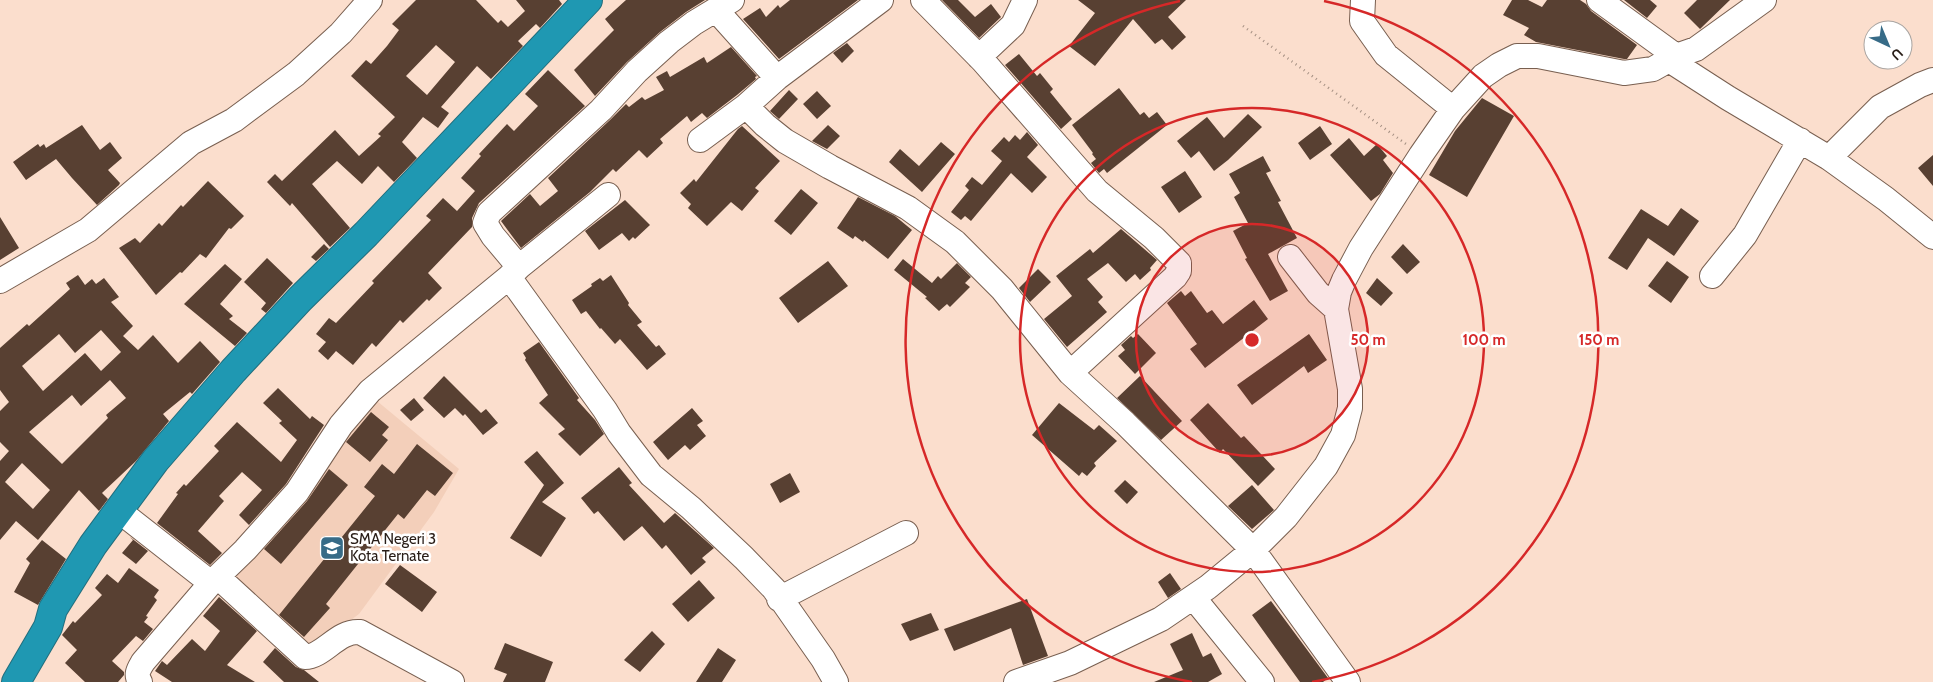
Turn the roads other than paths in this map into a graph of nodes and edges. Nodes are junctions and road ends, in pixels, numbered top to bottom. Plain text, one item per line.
1 (370, 0) edge
2 (588, 0) edge
3 (881, 0) edge
4 (923, 0) edge
5 (1025, 0) edge
6 (1363, 0) edge
7 (1764, 0) edge
8 (1602, 1) edge
9 (724, 5) edge
10 (979, 57) junction
11 (1673, 58) junction
12 (777, 78) junction
13 (1933, 80) edge
14 (746, 106) junction
15 (1453, 109) junction
16 (700, 140) dead end
17 (1800, 140) junction
18 (1829, 158) junction
19 (608, 195) dead end
20 (1933, 237) edge
21 (1290, 257) dead end
22 (514, 272) junction
23 (1712, 276) dead end
24 (0, 281) edge
25 (1336, 309) junction
26 (1070, 373) junction
27 (118, 510) junction
28 (906, 533) dead end
29 (1253, 550) junction
30 (214, 580) junction
31 (1193, 597) junction
32 (779, 599) junction
33 (16, 682) edge
34 (140, 682) edge
35 (452, 682) edge
36 (836, 682) edge
37 (1016, 682) edge
38 (1262, 682) edge
39 (1348, 682) edge

1 - 24 street
2 - 27 highway
3 - 12 street
4 - 10 street
5 - 10 street
6 - 15 street
7 - 11 street
8 - 11 street
9 - 12 street
9 - 22 street
10 - 26 street
11 - 15 street
11 - 17 street
12 - 14 street
13 - 18 street
14 - 16 street
14 - 26 street
15 - 25 street
17 - 18 street
17 - 23 street
18 - 20 street
19 - 22 street
21 - 25 street
22 - 30 street
22 - 32 street
25 - 29 street
26 - 29 street
27 - 30 street
27 - 33 highway
28 - 32 street
29 - 31 street
29 - 39 street
30 - 34 street
30 - 35 street
31 - 37 street
31 - 38 street
32 - 36 street

